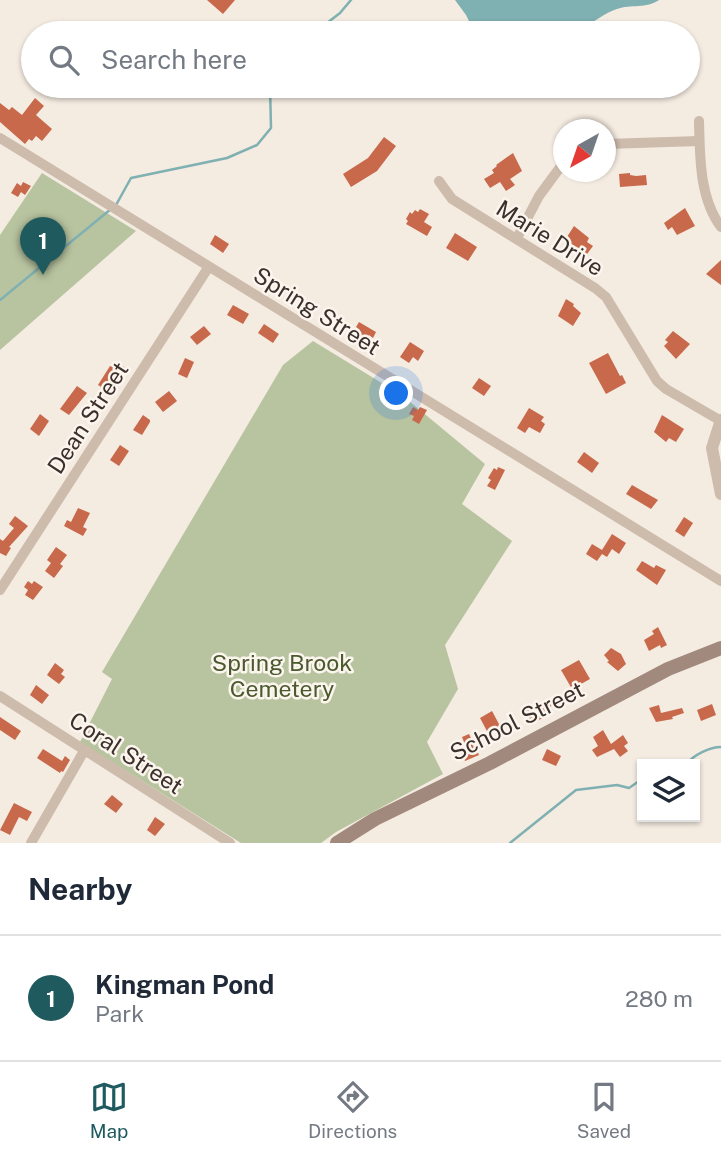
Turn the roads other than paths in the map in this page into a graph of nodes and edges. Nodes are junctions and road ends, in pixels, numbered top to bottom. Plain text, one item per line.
1 (699, 121) dead end
2 (0, 138) edge
3 (699, 141) junction
4 (616, 144) edge
5 (553, 177) edge
6 (439, 181) dead end
7 (721, 227) edge
8 (517, 238) junction
9 (208, 268) junction
10 (721, 420) edge
11 (721, 494) edge
12 (721, 581) edge
13 (0, 590) edge
14 (721, 648) edge
15 (0, 696) edge
16 (84, 751) junction
17 (31, 843) edge
18 (230, 843) edge
19 (337, 843) edge

1 - 3 street
2 - 9 street, Spring Street
3 - 4 street
3 - 7 street
5 - 8 street
6 - 8 street, Marie Drive
8 - 10 street, Marie Drive
9 - 12 street, Spring Street
9 - 13 street, Dean Street
10 - 11 street
14 - 19 main road, School Street
15 - 16 street, Coral Street
16 - 17 street
16 - 18 street, Coral Street

